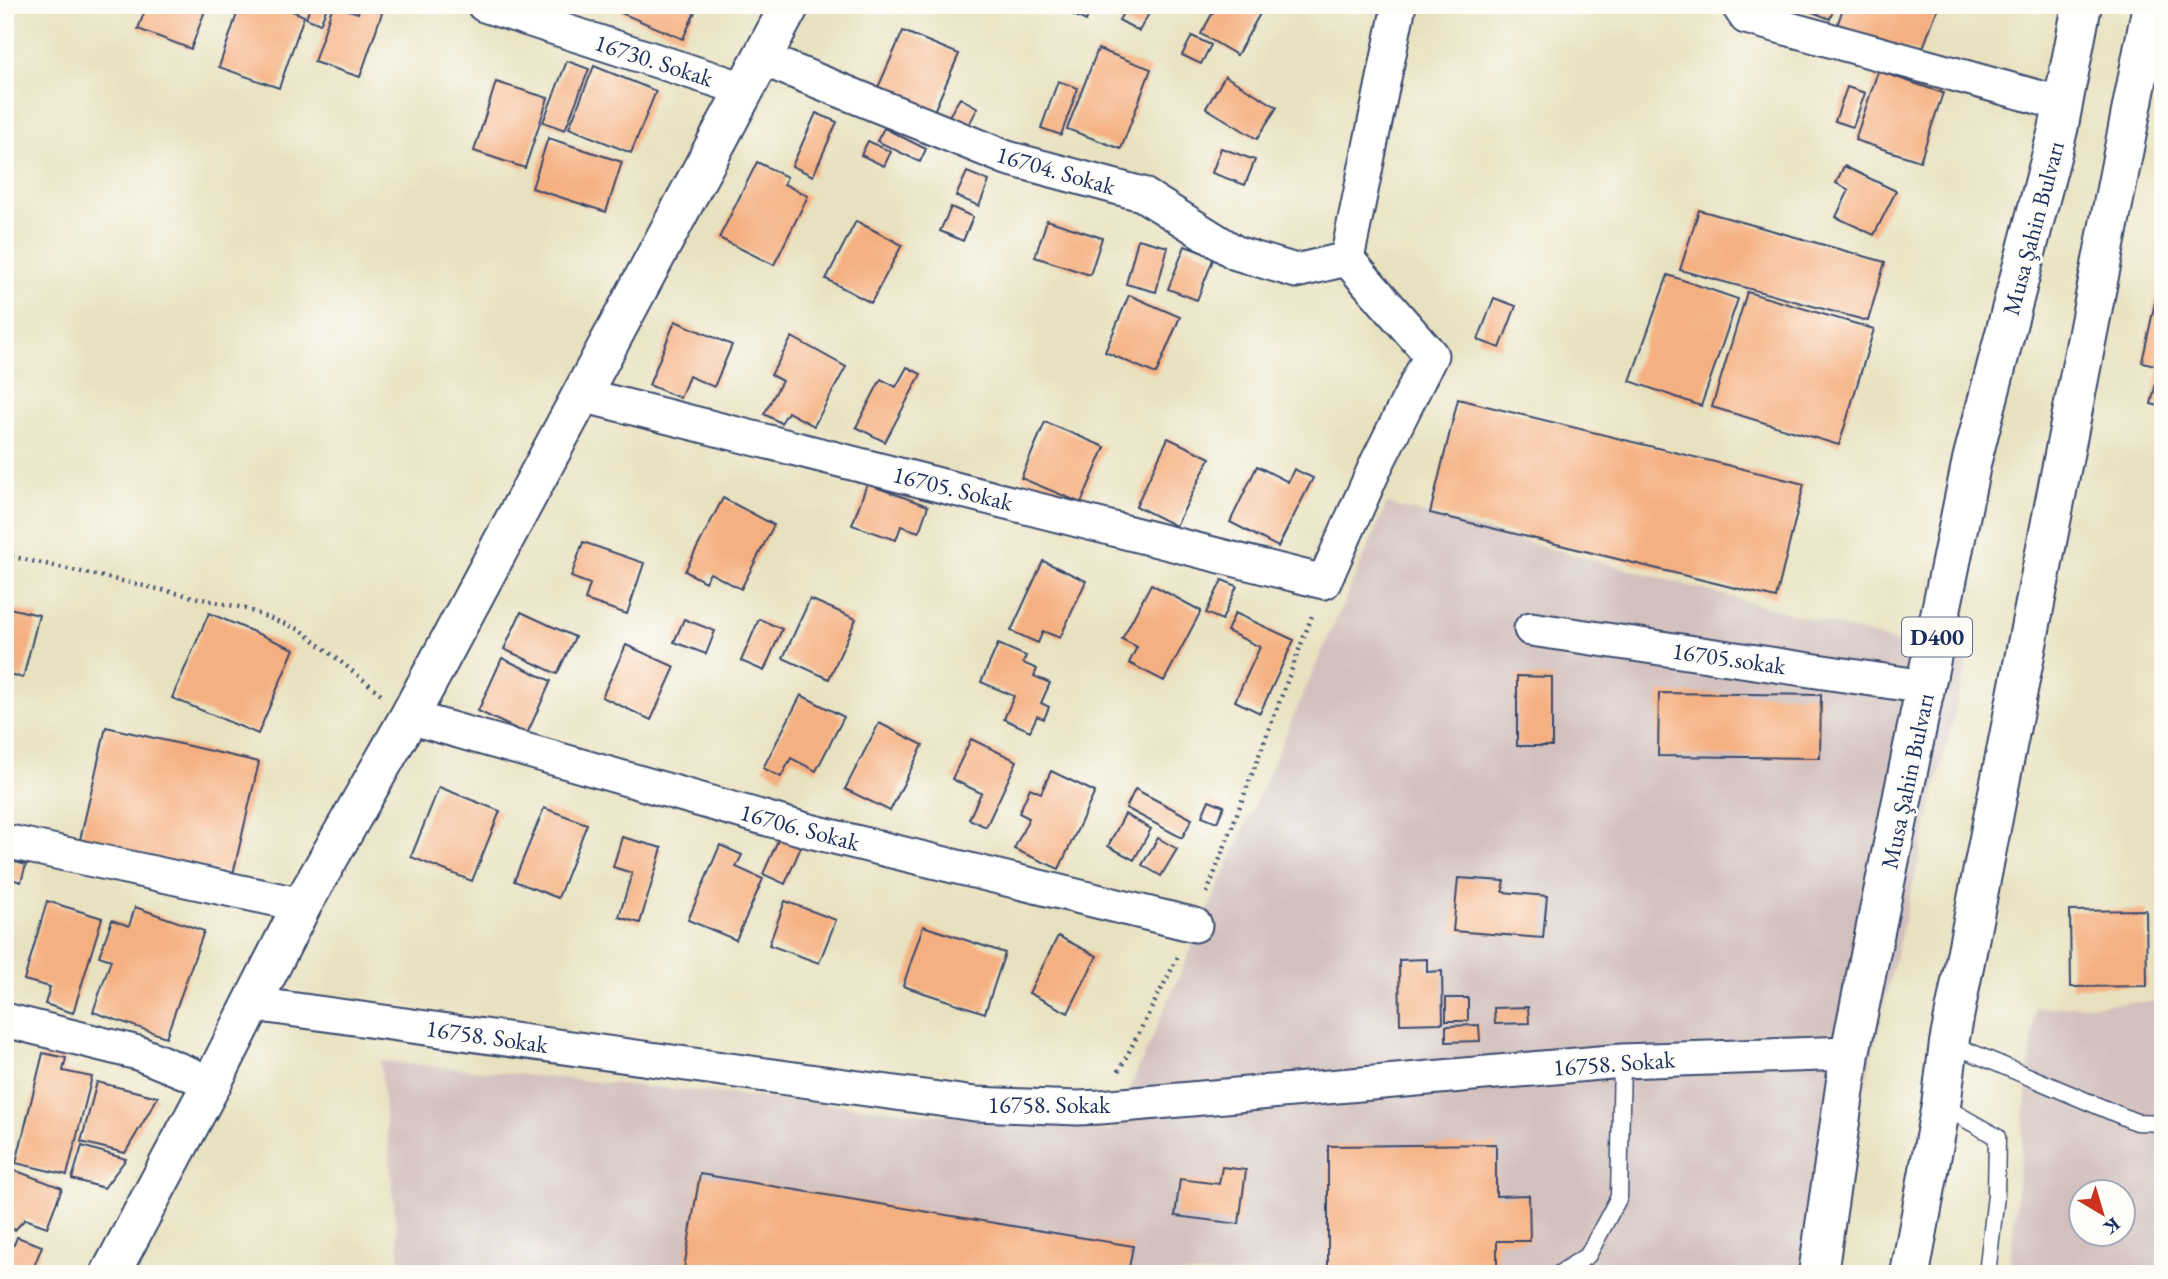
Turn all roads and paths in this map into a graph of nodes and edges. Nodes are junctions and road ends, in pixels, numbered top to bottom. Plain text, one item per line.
1 (484, 5) edge
2 (790, 5) edge
3 (1399, 5) edge
4 (1738, 5) edge
5 (2082, 5) edge
6 (2152, 5) edge
7 (753, 74) junction
8 (2063, 104) junction
9 (1347, 259) junction
10 (582, 395) junction
11 (5, 555) edge
12 (1324, 582) junction
13 (1531, 629) dead end
14 (1926, 687) junction
15 (409, 717) junction
16 (5, 841) edge
17 (302, 905) junction
18 (1195, 925) junction
19 (253, 1004) junction
20 (5, 1020) edge
21 (1949, 1043) junction
22 (1850, 1053) junction
23 (1622, 1060) junction
24 (212, 1083) junction
25 (1941, 1105) junction
26 (1100, 1107) junction
27 (2163, 1123) edge
28 (110, 1274) edge
29 (1559, 1274) edge
30 (1818, 1274) edge
31 (1910, 1274) edge
32 (1987, 1274) edge

1 - 7 street, 16730. Sokak
2 - 7 main road
3 - 9 street
4 - 8 street
5 - 8 main road, Musa Şahin Bulvarı / D400
6 - 21 main road
7 - 9 street, 16704. Sokak
7 - 10 main road
8 - 14 main road, Musa Şahin Bulvarı / D400
9 - 12 street
10 - 12 street, 16705. Sokak
10 - 15 main road
11 - 15 path
12 - 18 path
13 - 14 street, 16705.sokak
14 - 22 main road, Musa Şahin Bulvarı / D400
15 - 17 main road
15 - 18 street, 16706. Sokak
16 - 17 street
17 - 19 main road
18 - 26 path
19 - 24 main road
19 - 26 street, 16758. Sokak
20 - 24 street
21 - 25 main road
21 - 27 lane
22 - 23 street, 16758. Sokak
22 - 30 main road, Musa Şahin Bulvarı / D400
23 - 26 street, 16758. Sokak
23 - 29 lane
24 - 28 main road
25 - 31 main road
25 - 32 lane

